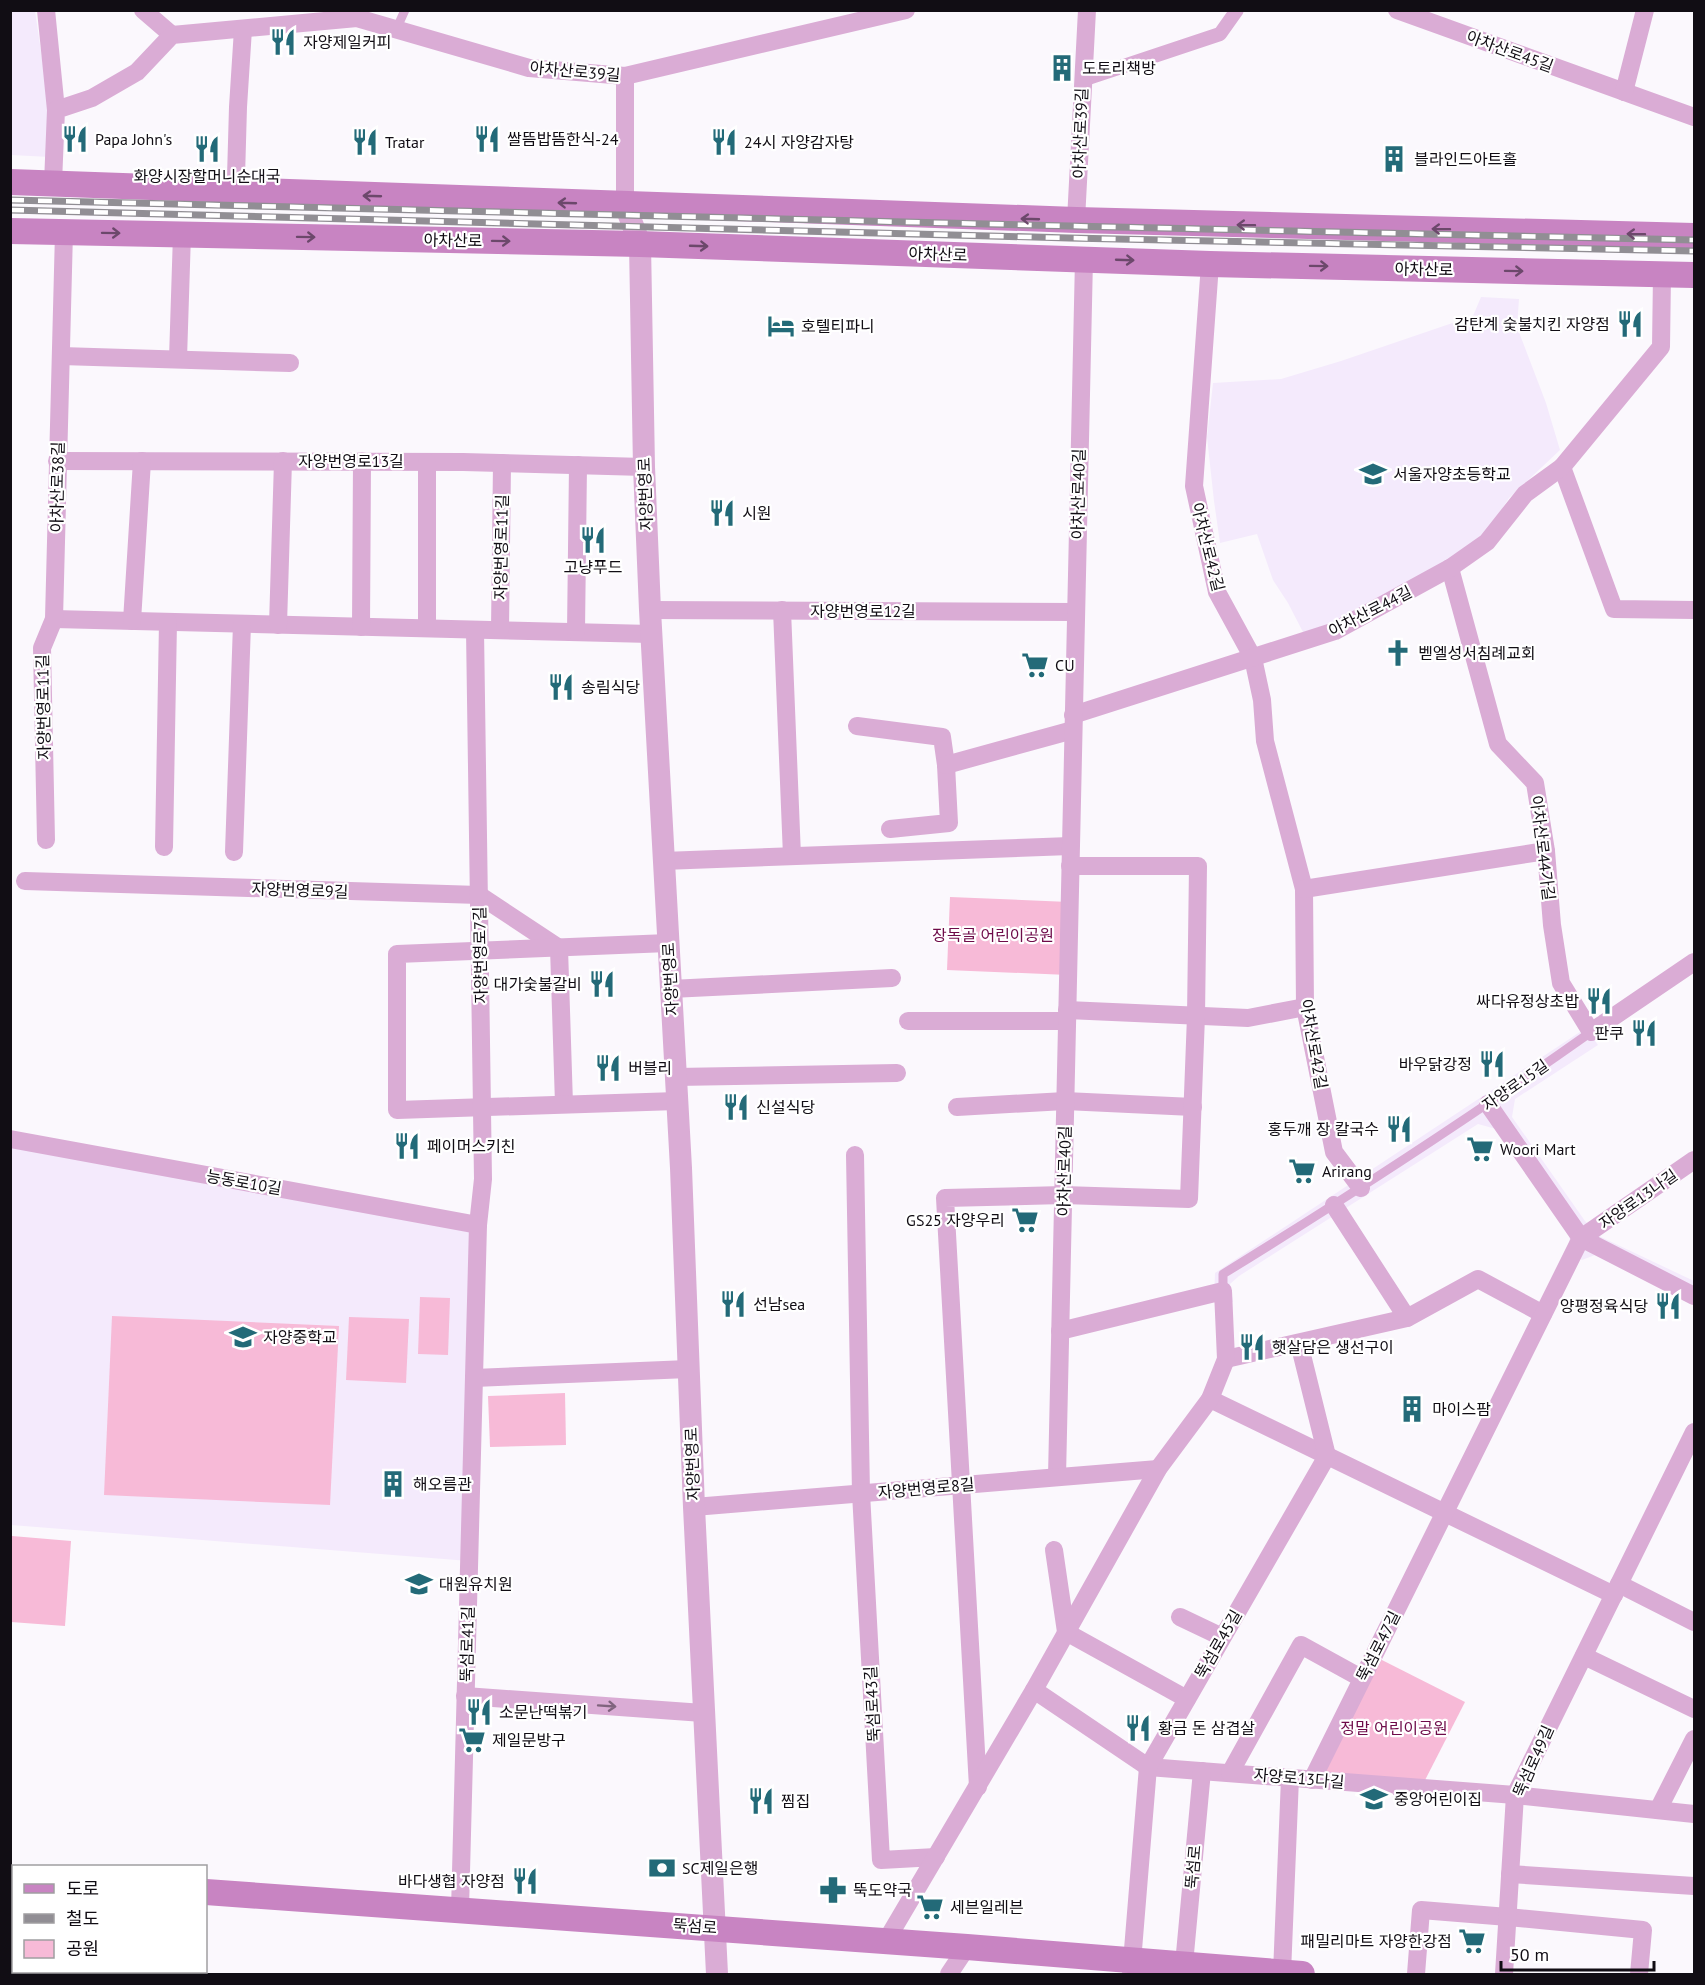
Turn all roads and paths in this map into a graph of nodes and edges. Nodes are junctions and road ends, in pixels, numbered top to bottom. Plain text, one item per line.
1 (46, 10) edge
2 (143, 10) edge
3 (405, 10) edge
4 (906, 10) edge
5 (1087, 10) edge
6 (1238, 10) edge
7 (1397, 10) edge
8 (1645, 10) edge
9 (243, 29) junction
10 (396, 30) junction
11 (172, 35) junction
12 (625, 76) junction
13 (1082, 80) junction
14 (1624, 92) junction
15 (56, 110) junction
16 (1695, 117) edge
17 (10, 182) edge
18 (53, 183) junction
19 (238, 191) junction
20 (625, 205) junction
21 (1077, 220) junction
22 (10, 231) edge
23 (64, 232) junction
24 (182, 234) junction
25 (1695, 236) edge
26 (640, 244) junction
27 (1084, 259) junction
28 (1210, 264) junction
29 (1662, 274) junction
30 (1695, 275) edge
31 (61, 356) junction
32 (178, 359) junction
33 (290, 363) dead end
34 (57, 461) junction
35 (142, 461) junction
36 (283, 461) junction
37 (362, 461) junction
38 (427, 462) junction
39 (502, 463) junction
40 (578, 465) junction
41 (644, 467) junction
42 (1562, 467) junction
43 (1450, 568) junction
44 (650, 610) junction
45 (782, 610) junction
46 (1695, 610) edge
47 (1075, 612) junction
48 (54, 619) junction
49 (132, 621) junction
50 (168, 622) junction
51 (242, 624) junction
52 (278, 625) junction
53 (361, 627) junction
54 (427, 628) junction
55 (476, 630) junction
56 (500, 630) junction
57 (576, 632) junction
58 (651, 634) junction
59 (1253, 658) junction
60 (1073, 723) junction
61 (857, 726) dead end
62 (946, 765) junction
63 (890, 829) dead end
64 (46, 840) dead end
65 (1070, 846) junction
66 (164, 848) dead end
67 (1546, 851) junction
68 (234, 852) dead end
69 (792, 856) junction
70 (663, 861) junction
71 (1070, 866) junction
72 (25, 881) dead end
73 (1304, 889) junction
74 (479, 895) junction
75 (668, 943) junction
76 (559, 948) junction
77 (480, 951) junction
78 (1695, 962) edge
79 (892, 978) dead end
80 (671, 989) junction
81 (1305, 1007) junction
82 (1067, 1016) junction
83 (1197, 1016) junction
84 (908, 1021) dead end
85 (1591, 1032) junction
86 (897, 1073) dead end
87 (676, 1077) junction
88 (677, 1101) junction
89 (1065, 1101) junction
90 (564, 1104) junction
91 (1488, 1104) junction
92 (482, 1107) junction
93 (957, 1107) dead end
94 (1193, 1107) junction
95 (10, 1139) edge
96 (855, 1155) dead end
97 (1695, 1160) edge
98 (1361, 1188) junction
99 (1063, 1195) junction
100 (1334, 1205) junction
101 (478, 1225) junction
102 (1581, 1238) junction
103 (1223, 1291) junction
104 (1695, 1296) edge
105 (1544, 1314) junction
106 (1407, 1318) junction
107 (1060, 1331) junction
108 (1299, 1343) junction
109 (1226, 1359) junction
110 (688, 1369) junction
111 (474, 1378) junction
112 (1210, 1399) junction
113 (1695, 1432) edge
114 (1327, 1456) junction
115 (1158, 1469) junction
116 (1057, 1477) junction
117 (962, 1485) junction
118 (861, 1493) junction
119 (694, 1507) junction
120 (1445, 1513) junction
121 (1054, 1550) dead end
122 (1616, 1590) junction
123 (1180, 1617) dead end
124 (1695, 1622) edge
125 (1066, 1632) junction
126 (1222, 1637) junction
127 (1584, 1656) junction
128 (1361, 1678) junction
129 (1034, 1690) junction
130 (465, 1696) junction
131 (1187, 1700) junction
132 (1695, 1709) edge
133 (703, 1713) junction
134 (1695, 1738) edge
135 (1148, 1767) junction
136 (1202, 1771) junction
137 (1230, 1773) junction
138 (1290, 1778) junction
139 (1312, 1780) junction
140 (978, 1787) junction
141 (1515, 1795) junction
142 (1658, 1810) junction
143 (1695, 1814) edge
144 (936, 1857) junction
145 (1510, 1874) junction
146 (1694, 1883) edge
147 (207, 1892) edge
148 (460, 1910) junction
149 (1508, 1917) junction
150 (713, 1928) junction
151 (886, 1941) junction
152 (967, 1947) junction
153 (1184, 1964) junction
154 (1132, 1967) edge
155 (717, 1974) edge
156 (949, 1974) edge
157 (1292, 1974) edge
158 (1416, 1974) edge
159 (1504, 1974) edge
160 (1639, 1974) edge

1 - 15 street
2 - 11 street
3 - 10 lane
4 - 12 street, 아차산로39길
5 - 13 street, 아차산로39길
6 - 13 street
7 - 14 street, 아차산로45길
8 - 14 street
9 - 10 street, 아차산로39길
9 - 11 street, 아차산로39길
9 - 19 street
10 - 12 street, 아차산로39길
11 - 15 street
12 - 20 street
13 - 21 street, 아차산로39길
14 - 16 street, 아차산로45길
15 - 18 street
17 - 18 main road
18 - 19 main road
20 -> 19 main road
21 -> 20 main road
20 - 26 street
25 -> 21 main road
22 - 23 main road, 아차산로
23 -> 24 main road, 아차산로
23 - 31 street, 아차산로38길
24 -> 26 main road, 아차산로
24 - 32 street
26 -> 27 main road, 아차산로
26 - 41 street, 자양번영로
27 -> 28 main road, 아차산로
27 - 47 street, 아차산로40길
28 -> 29 main road, 아차산로
28 - 59 street, 아차산로42길
29 - 30 main road, 아차산로
29 - 42 street, 아차산로44길
31 - 32 street
31 - 34 street, 아차산로38길
32 - 33 street
34 - 35 street, 자양번영로13길
34 - 48 street, 아차산로38길
35 - 36 street, 자양번영로13길
35 - 49 street
36 - 37 street, 자양번영로13길
36 - 52 street
37 - 38 street, 자양번영로13길
37 - 53 street
38 - 39 street, 자양번영로13길
38 - 54 street
39 - 40 street, 자양번영로13길
39 - 56 street, 자양번영로11길
40 - 41 street, 자양번영로13길
40 - 57 street
41 - 44 street, 자양번영로
42 - 43 street, 아차산로44길
42 - 46 street
43 - 59 street, 아차산로44길
43 - 67 street, 아차산로44가길
44 - 45 street, 자양번영로12길
44 - 58 street, 자양번영로
45 - 47 street, 자양번영로12길
45 - 69 street
47 - 60 street, 아차산로40길
48 - 49 street
48 - 64 street, 자양번영로11길
49 - 50 street
50 - 51 street
50 - 66 street
51 - 52 street
51 - 68 street
52 - 53 street
53 - 54 street
54 - 55 street
55 - 56 street
55 - 74 street, 자양번영로7길
56 - 57 street
57 - 58 street
58 - 70 street, 자양번영로
59 - 60 street, 아차산로44길
59 - 73 street, 아차산로42길
60 - 62 street
60 - 65 street, 아차산로40길
61 - 62 street
62 - 63 street
65 - 69 street
65 - 71 street, 아차산로40길
67 - 73 street
67 - 85 street, 아차산로44가길
69 - 70 street
70 - 75 street, 자양번영로
71 - 82 street, 아차산로40길
71 - 83 street
72 - 74 street, 자양번영로9길
73 - 81 street, 아차산로42길
74 - 76 street
74 - 77 street, 자양번영로7길
75 - 76 street
75 - 80 street, 자양번영로
76 - 77 street
76 - 90 street
77 - 92 street, 자양번영로7길
77 - 92 street
78 - 85 street, 자양로15길
79 - 80 street
80 - 87 street, 자양번영로
81 - 83 street
81 - 98 street, 아차산로42길
82 - 83 street
82 - 84 street
82 - 89 street, 아차산로40길
83 - 94 street
85 - 91 lane, 자양로15길
86 - 87 street
87 - 88 street, 자양번영로
88 - 90 street
88 - 110 street, 자양번영로
89 - 93 street
89 - 94 street
89 - 99 street, 아차산로40길
90 - 92 street
91 - 98 lane, 자양로15길
91 - 102 street, 자양로13나길
92 - 101 street, 자양번영로7길
94 - 99 street
95 - 101 street, 능동로10길
96 - 118 street
97 - 102 street, 자양로13나길
98 - 100 lane, 자양로15길
99 - 107 street, 아차산로40길
99 - 117 street
100 - 103 lane, 자양로15길
100 - 106 street
101 - 111 street, 뚝섬로41길
102 - 104 street, 자양로13나길
102 - 105 street, 뚝섬로47길
103 - 107 street
103 - 109 street, 자양로15길
105 - 106 street
105 - 120 street, 뚝섬로47길
106 - 108 street
107 - 116 street, 아차산로40길
108 - 109 street
108 - 114 street
109 - 112 street, 자양로15길
110 - 111 street
110 - 119 street, 자양번영로
111 - 130 street, 뚝섬로41길
112 - 114 street
112 - 115 street, 자양로15길
113 - 122 street, 뚝섬로49길
114 - 120 street
114 - 126 street, 뚝섬로45길
115 - 116 street, 자양번영로8길
115 - 125 street
116 - 117 street, 자양번영로8길
117 - 118 street, 자양번영로8길
117 - 140 street
118 - 119 street, 자양번영로8길
118 - 144 street, 뚝섬로43길
119 - 133 street, 자양번영로
120 - 122 street
120 - 128 street, 뚝섬로47길
121 - 125 street
122 - 124 street
122 - 127 street, 뚝섬로49길
123 - 126 street
125 - 129 street
125 - 131 street
126 - 131 street, 뚝섬로45길
127 - 132 street
127 - 141 street, 뚝섬로49길
128 - 137 street
128 - 139 street, 뚝섬로47길
129 - 135 street, 자양로13다길
129 - 140 street
130 -> 133 street
130 - 148 street, 뚝섬로41길
131 - 135 street, 뚝섬로45길
133 - 150 street, 자양번영로
134 - 142 street
135 - 136 street, 자양로13다길
135 - 154 street, 뚝섬로45길
136 - 137 street, 자양로13다길
136 - 153 street, 뚝섬로
137 - 138 street, 자양로13다길
138 - 139 street, 자양로13다길
138 - 157 street
139 - 141 street, 자양로13다길
140 - 144 street
141 - 142 street, 자양로13다길
141 - 145 street, 뚝섬로49길
142 - 143 street, 자양로13다길
144 - 151 street
145 - 146 street
145 - 149 street, 뚝섬로49길
147 - 148 main road, 뚝섬로
148 - 150 main road, 뚝섬로
149 - 158 street
149 - 159 street, 뚝섬로49길
149 - 160 street
150 - 151 main road, 뚝섬로
150 - 155 street, 자양번영로
151 - 152 main road, 뚝섬로
152 - 154 main road, 뚝섬로
152 - 156 street
153 - 154 main road, 뚝섬로
153 - 157 main road, 뚝섬로

